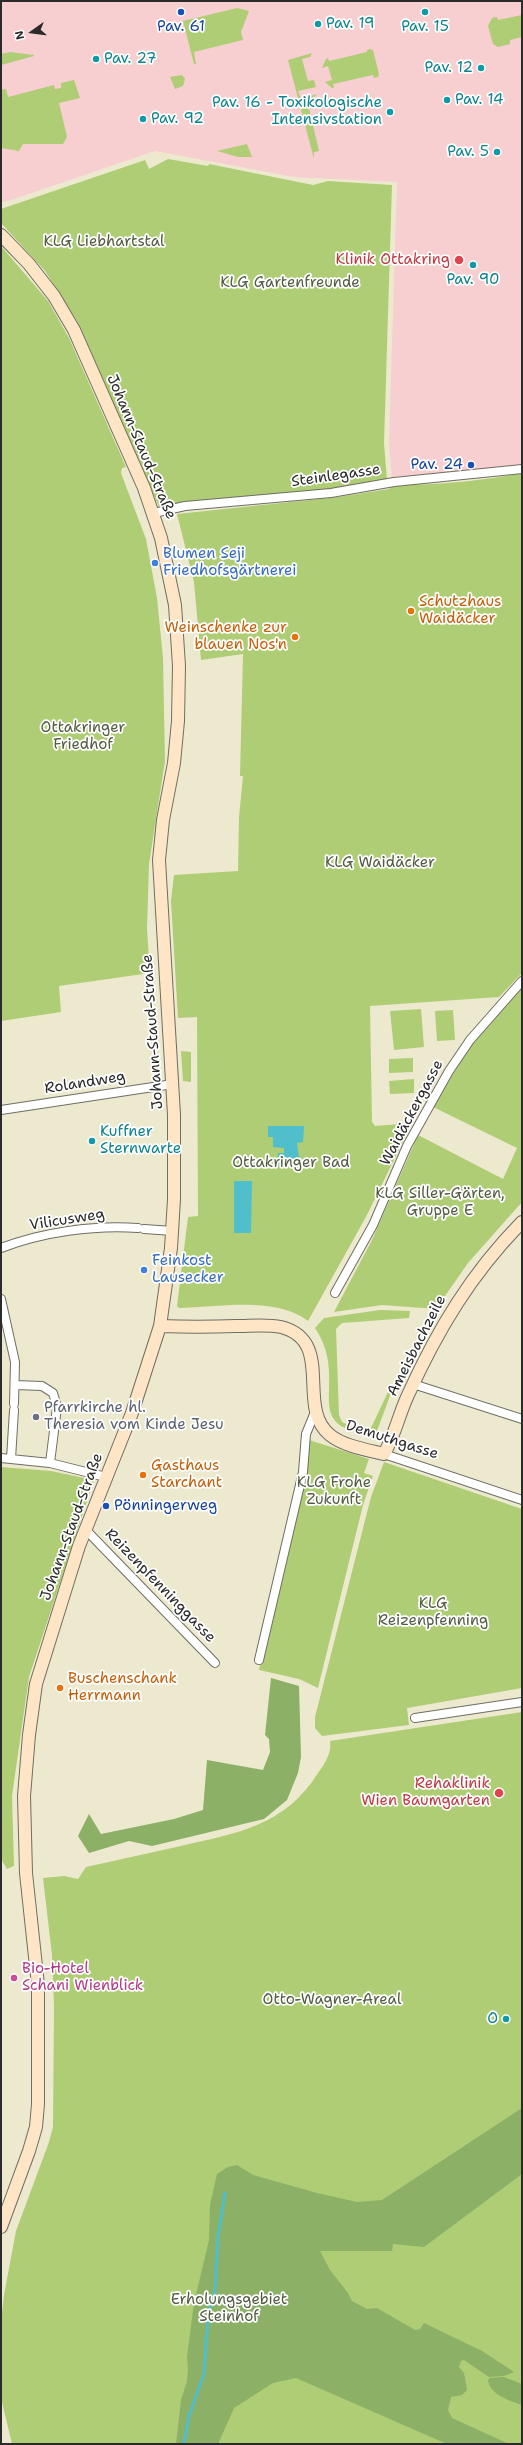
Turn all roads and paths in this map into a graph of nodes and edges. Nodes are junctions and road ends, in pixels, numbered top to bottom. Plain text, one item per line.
1 (1, 235) edge
2 (522, 468) edge
3 (154, 513) junction
4 (522, 981) edge
5 (172, 1084) junction
6 (1, 1110) edge
7 (522, 1222) edge
8 (173, 1231) junction
9 (1, 1248) edge
10 (335, 1293) dead end
11 (1, 1299) edge
12 (160, 1326) junction
13 (413, 1384) junction
14 (15, 1385) junction
15 (315, 1412) junction
16 (522, 1419) edge
17 (384, 1454) junction
18 (1, 1458) edge
19 (11, 1459) junction
20 (50, 1463) junction
21 (106, 1477) junction
22 (522, 1500) edge
23 (85, 1529) junction
24 (259, 1660) dead end
25 (215, 1663) dead end
26 (522, 1702) edge
27 (415, 1718) dead end
28 (1, 2227) edge

1 - 3 street, Johann-Staud-Straße
2 - 3 street, Steinlegasse
3 - 5 street, Johann-Staud-Straße
4 - 10 street, Waidäckergasse
5 - 6 street, Rolandweg
5 - 8 street, Johann-Staud-Straße
7 - 13 street, Ameisbachzeile
8 - 9 street, Vilicusweg
8 - 12 street, Johann-Staud-Straße
11 - 14 street
12 - 15 street, Demuthgasse
12 - 21 street, Johann-Staud-Straße
13 - 16 street
13 - 17 street, Ameisbachzeile
14 - 19 street
14 - 20 street
15 - 17 street, Demuthgasse
15 - 24 street
17 - 22 street, Demuthgasse
18 - 19 street
19 - 20 street
20 - 21 street
21 - 23 street, Johann-Staud-Straße
23 - 25 street, Reizenpfenninggasse
23 - 28 street, Johann-Staud-Straße
26 - 27 street

